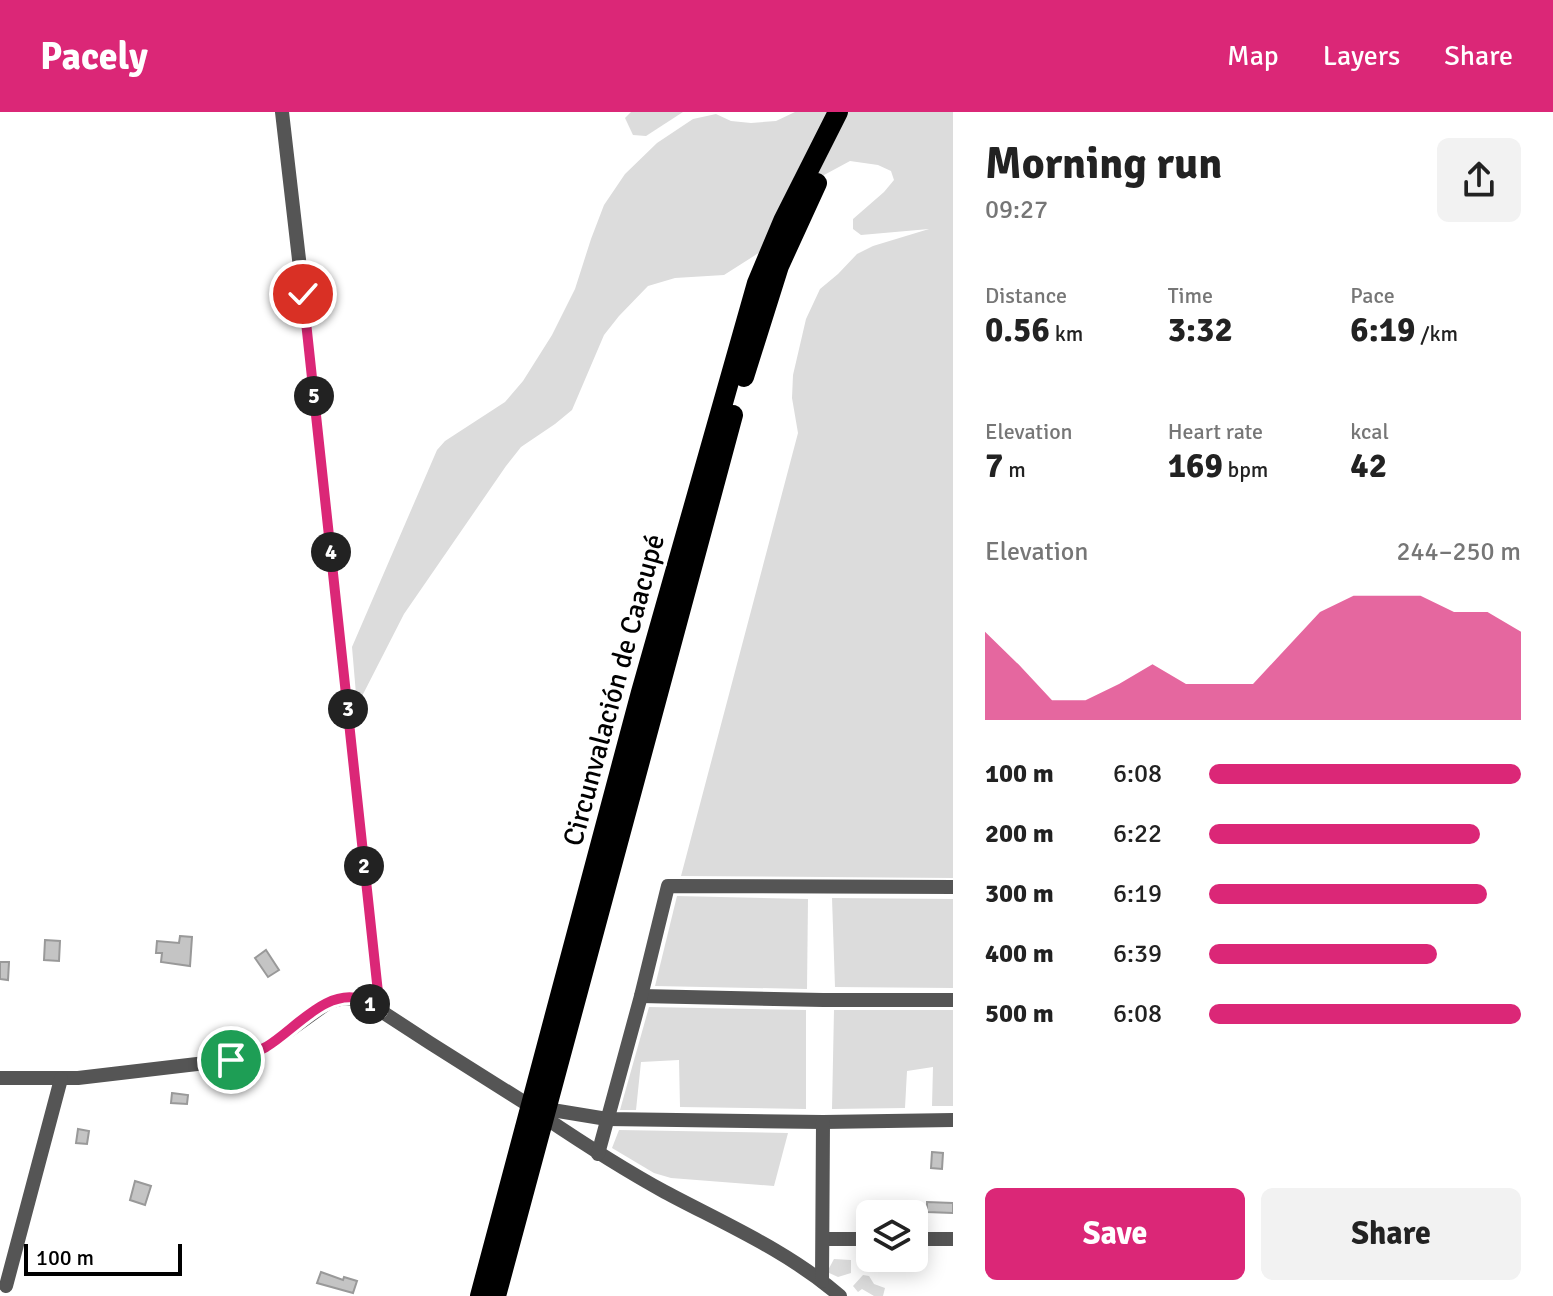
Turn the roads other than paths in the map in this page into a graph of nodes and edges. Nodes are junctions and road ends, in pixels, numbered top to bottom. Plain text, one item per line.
1 (282, 112) edge
2 (838, 112) edge
3 (852, 112) edge
4 (953, 887) edge
5 (641, 996) junction
6 (953, 1000) edge
7 (380, 1011) junction
8 (0, 1078) edge
9 (61, 1079) junction
10 (540, 1111) junction
11 (607, 1119) junction
12 (953, 1120) edge
13 (823, 1122) junction
14 (598, 1154) junction
15 (823, 1239) junction
16 (856, 1239) edge
17 (928, 1239) edge
18 (953, 1239) edge
19 (822, 1281) junction
20 (6, 1286) dead end
21 (480, 1296) edge
22 (496, 1296) edge
23 (840, 1296) edge

1 - 7 street
2 - 10 highway, Circunvalación de Caacupé
3 - 10 highway, Circunvalación de Caacupé
4 - 5 street
5 - 6 street
5 - 11 street
7 - 9 street
7 - 10 street
8 - 9 street
9 - 20 street
10 - 11 street
10 - 14 street
10 - 21 highway, Circunvalación de Caacupé
10 - 22 highway, Circunvalación de Caacupé
11 - 13 street
11 - 14 street
12 - 13 street
13 - 15 street
14 - 19 street
15 - 16 street
15 - 19 street
17 - 18 street
19 - 23 street

